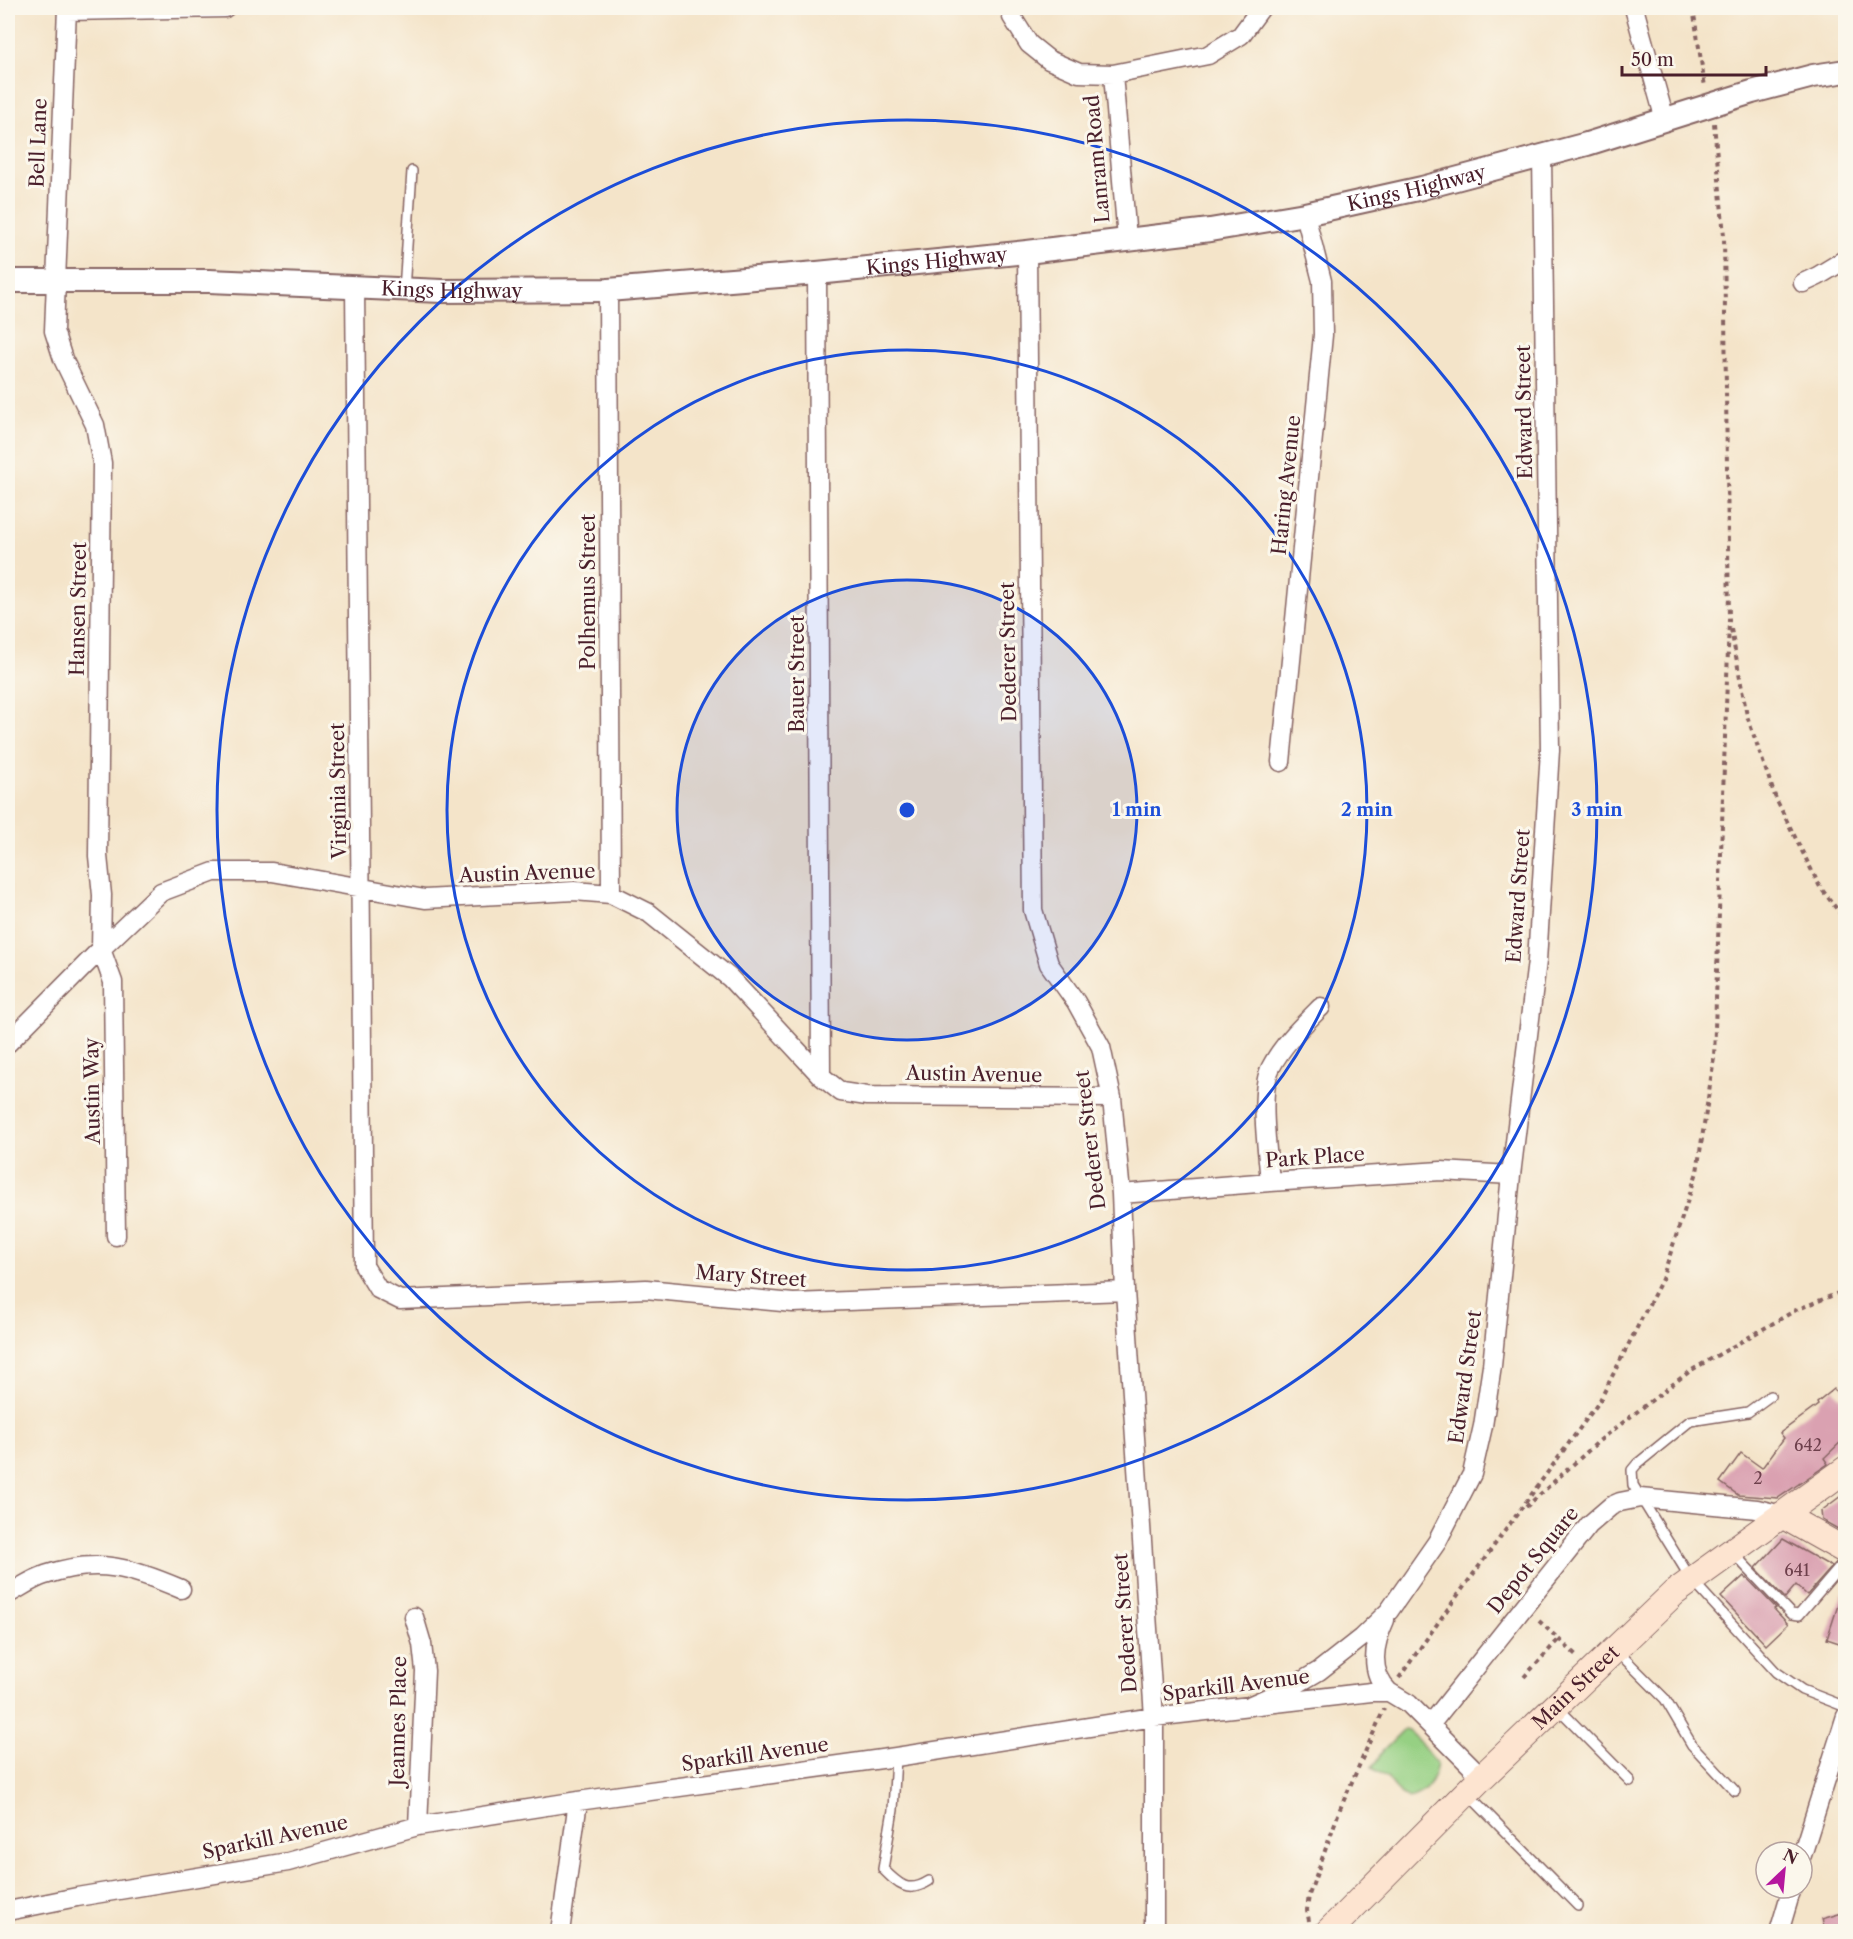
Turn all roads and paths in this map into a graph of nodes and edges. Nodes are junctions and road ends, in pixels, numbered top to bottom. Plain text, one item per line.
1 (225, 8) edge
2 (1010, 8) edge
3 (1260, 8) edge
4 (1634, 8) edge
5 (1693, 8) edge
6 (67, 9) edge
7 (1845, 71) edge
8 (1113, 74) junction
9 (1710, 106) junction
10 (1665, 120) junction
11 (1542, 156) junction
12 (412, 171) dead end
13 (1305, 214) junction
14 (1127, 239) junction
15 (1027, 252) junction
16 (1845, 259) edge
17 (818, 273) junction
18 (55, 280) junction
19 (8, 281) edge
20 (1803, 283) dead end
21 (355, 288) junction
22 (404, 290) junction
23 (608, 290) junction
24 (1729, 620) junction
25 (1281, 762) dead end
26 (361, 888) junction
27 (611, 894) junction
28 (1845, 921) edge
29 (101, 949) junction
30 (1321, 1007) dead end
31 (8, 1043) edge
32 (821, 1076) junction
33 (1112, 1098) junction
34 (1511, 1175) junction
35 (1270, 1182) junction
36 (1121, 1194) junction
37 (116, 1236) dead end
38 (378, 1289) joint
39 (1845, 1290) edge
40 (1125, 1291) junction
41 (1770, 1396) dead end
42 (1845, 1469) edge
43 (1640, 1498) junction
44 (1520, 1512) junction
45 (1782, 1515) junction
46 (1731, 1551) junction
47 (1845, 1551) edge
48 (1845, 1560) edge
49 (1691, 1579) junction
50 (181, 1589) dead end
51 (8, 1594) edge
52 (1389, 1611) junction
53 (414, 1617) dead end
54 (1539, 1621) dead end
55 (1559, 1639) junction
56 (1615, 1649) junction
57 (1579, 1658) dead end
58 (1524, 1677) dead end
59 (1391, 1693) junction
60 (1251, 1705) junction
61 (1555, 1706) junction
62 (1845, 1707) edge
63 (1845, 1716) edge
64 (1154, 1717) junction
65 (1430, 1725) junction
66 (896, 1757) junction
67 (1630, 1781) dead end
68 (1474, 1785) junction
69 (1734, 1791) dead end
70 (578, 1801) junction
71 (418, 1826) junction
72 (1807, 1840) edge
73 (929, 1881) dead end
74 (1788, 1900) edge
75 (1578, 1906) dead end
76 (8, 1911) edge
77 (1320, 1930) edge
78 (560, 1932) edge
79 (1154, 1932) edge
80 (1779, 1932) edge

1 - 6 street
2 - 8 street
3 - 8 street
4 - 10 street
5 - 9 path
6 - 18 street, Bell Lane
7 - 9 street, Kings Highway
8 - 14 street, Lanram Road
9 - 10 street, Kings Highway
9 - 24 path
10 - 11 street, Kings Highway
11 - 13 street, Kings Highway
11 - 34 street, Edward Street
12 - 22 lane
13 - 14 street, Kings Highway
13 - 25 street, Haring Avenue
14 - 15 street, Kings Highway
15 - 17 street, Kings Highway
15 - 33 street, Dederer Street
16 - 20 street
17 - 23 street, Kings Highway
17 - 32 street, Bauer Street
18 - 19 street, Kings Highway
18 - 21 street, Kings Highway
18 - 29 street, Hansen Street
21 - 22 street, Kings Highway
21 - 26 street, Virginia Street
22 - 23 street, Kings Highway
23 - 27 street, Polhemus Street
24 - 28 path
24 - 44 path
26 - 27 street, Austin Avenue
26 - 29 street, Austin Avenue
26 - 38 street, Virginia Street
27 - 32 street, Austin Avenue
29 - 31 street, Austin Avenue
29 - 37 street, Austin Way
30 - 35 street
32 - 33 street, Austin Avenue
33 - 36 street, Dederer Street
34 - 35 street, Park Place
34 - 52 street, Edward Street
35 - 36 street, Park Place
36 - 40 street, Dederer Street
38 - 40 street, Mary Street
39 - 44 path
40 - 64 street, Dederer Street
41 - 43 lane
42 - 45 main road, Main Street
43 - 45 street, Depot Square
43 - 49 lane
43 - 65 street, Depot Square
44 - 59 path
45 - 46 main road, Main Street
45 - 47 main road
46 - 48 lane
46 - 49 main road, Main Street
49 - 56 main road, Main Street
49 - 62 lane
50 - 51 street
52 - 59 street
52 - 60 street
53 - 71 street, Jeannes Place
54 - 55 path
55 - 57 path
55 - 58 path
56 - 61 main road, Main Street
56 - 69 lane
59 - 60 street, Sparkill Avenue
59 - 65 street
59 - 77 path
60 - 64 street, Sparkill Avenue
61 - 67 lane
61 - 68 main road, Main Street
63 - 72 street
64 - 66 street, Sparkill Avenue
64 - 79 street, Dederer Street
65 - 68 street
66 - 70 street, Sparkill Avenue
66 - 73 lane
68 - 75 lane
68 - 77 main road, Main Street
70 - 71 street, Sparkill Avenue
70 - 78 street
71 - 76 street, Sparkill Avenue
74 - 80 street

